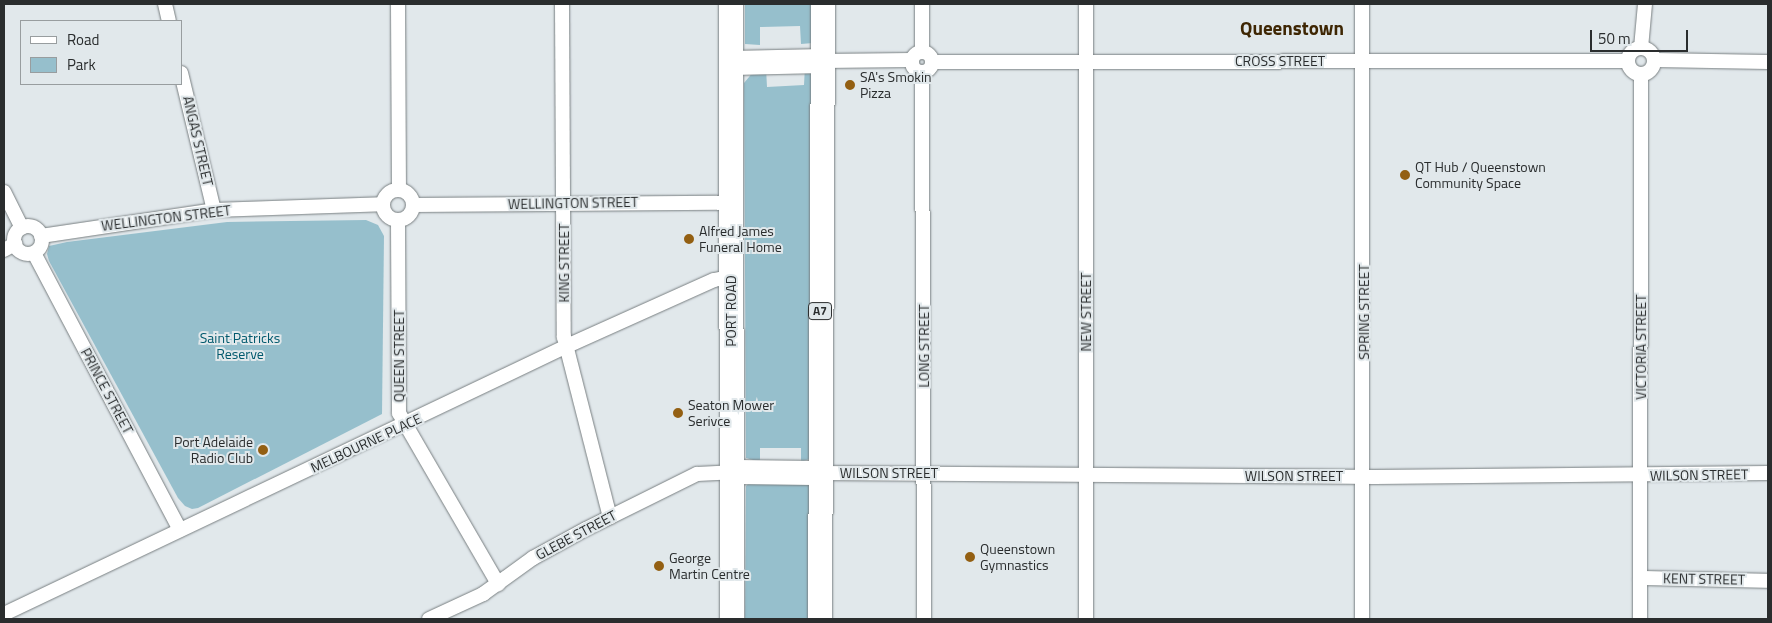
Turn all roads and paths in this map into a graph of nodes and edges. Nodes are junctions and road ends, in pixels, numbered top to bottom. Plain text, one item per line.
1 (165, 4) edge
2 (398, 4) edge
3 (562, 4) edge
4 (731, 4) edge
5 (823, 4) edge
6 (922, 4) edge
7 (1086, 4) edge
8 (1362, 4) edge
9 (1645, 4) edge
10 (169, 20) edge
11 (1641, 48) junction
12 (917, 56) junction
13 (1655, 60) junction
14 (823, 61) junction
15 (1362, 61) junction
16 (1628, 61) junction
17 (933, 62) junction
18 (1086, 62) junction
19 (1768, 62) edge
20 (732, 63) junction
21 (922, 72) junction
22 (1641, 75) junction
23 (182, 77) edge
24 (399, 190) junction
25 (4, 192) edge
26 (732, 203) junction
27 (382, 204) junction
28 (563, 204) junction
29 (413, 205) junction
30 (214, 210) junction
31 (398, 221) junction
32 (22, 228) junction
33 (41, 236) junction
34 (9, 247) edge
35 (34, 253) junction
36 (730, 277) junction
37 (567, 346) junction
38 (406, 424) junction
39 (732, 472) junction
40 (820, 473) junction
41 (924, 473) junction
42 (1768, 473) edge
43 (1085, 475) junction
44 (1640, 476) junction
45 (1363, 477) junction
46 (610, 517) junction
47 (180, 530) junction
48 (1640, 578) junction
49 (1768, 581) edge
50 (498, 584) junction
51 (4, 614) edge
52 (429, 619) edge
53 (732, 619) edge
54 (820, 619) edge
55 (924, 619) edge
56 (1086, 619) edge
57 (1362, 619) edge
58 (1640, 619) edge

1 - 10 street
2 - 24 street
3 - 28 street, KING STREET
4 - 20 highway, PORT ROAD
5 - 14 highway, A7
6 - 12 street
7 - 18 street, NEW STREET
8 - 15 street, SPRING STREET
9 - 11 street
11 - 13 street
11 - 16 street
12 - 14 street
12 - 17 street
12 - 21 street
13 - 19 street
13 - 22 street
14 - 20 highway
14 - 40 highway, A7
15 - 16 street, CROSS STREET
15 - 18 street, CROSS STREET
15 - 45 street, SPRING STREET
16 - 22 street
17 - 18 street, CROSS STREET
17 - 21 street
18 - 43 street, NEW STREET
20 - 26 highway, PORT ROAD
21 - 41 street, LONG STREET
22 - 44 street, VICTORIA STREET
23 - 30 street, ANGAS STREET
24 - 27 street
24 - 29 street
25 - 32 street
26 - 28 street, WELLINGTON STREET
26 - 36 highway, PORT ROAD
27 - 30 street, WELLINGTON STREET
27 - 31 street
28 - 29 street, WELLINGTON STREET
28 - 37 street, KING STREET
29 - 31 street
30 - 33 street, WELLINGTON STREET
31 - 38 street, QUEEN STREET
32 - 33 street
32 - 34 street
33 - 35 street
34 - 35 street
35 - 47 street, PRINCE STREET
36 - 37 street, MELBOURNE PLACE
36 - 39 highway, PORT ROAD
37 - 38 street, MELBOURNE PLACE
37 - 46 street, KING STREET
38 - 47 street, MELBOURNE PLACE
38 - 50 street, QUEEN STREET
39 - 40 highway
39 - 46 street, GLEBE STREET
39 - 53 highway, PORT ROAD
40 - 41 street, WILSON STREET
40 - 54 highway, A7
41 - 43 street, WILSON STREET
41 - 55 street, LONG STREET
42 - 44 street, WILSON STREET
43 - 45 street, WILSON STREET
43 - 56 street, NEW STREET
44 - 45 street, WILSON STREET
44 - 48 street, VICTORIA STREET
45 - 57 street, SPRING STREET
46 - 50 street, GLEBE STREET
47 - 51 street, MELBOURNE PLACE
48 - 49 street, KENT STREET
48 - 58 street, VICTORIA STREET
50 - 52 street, GLEBE STREET

